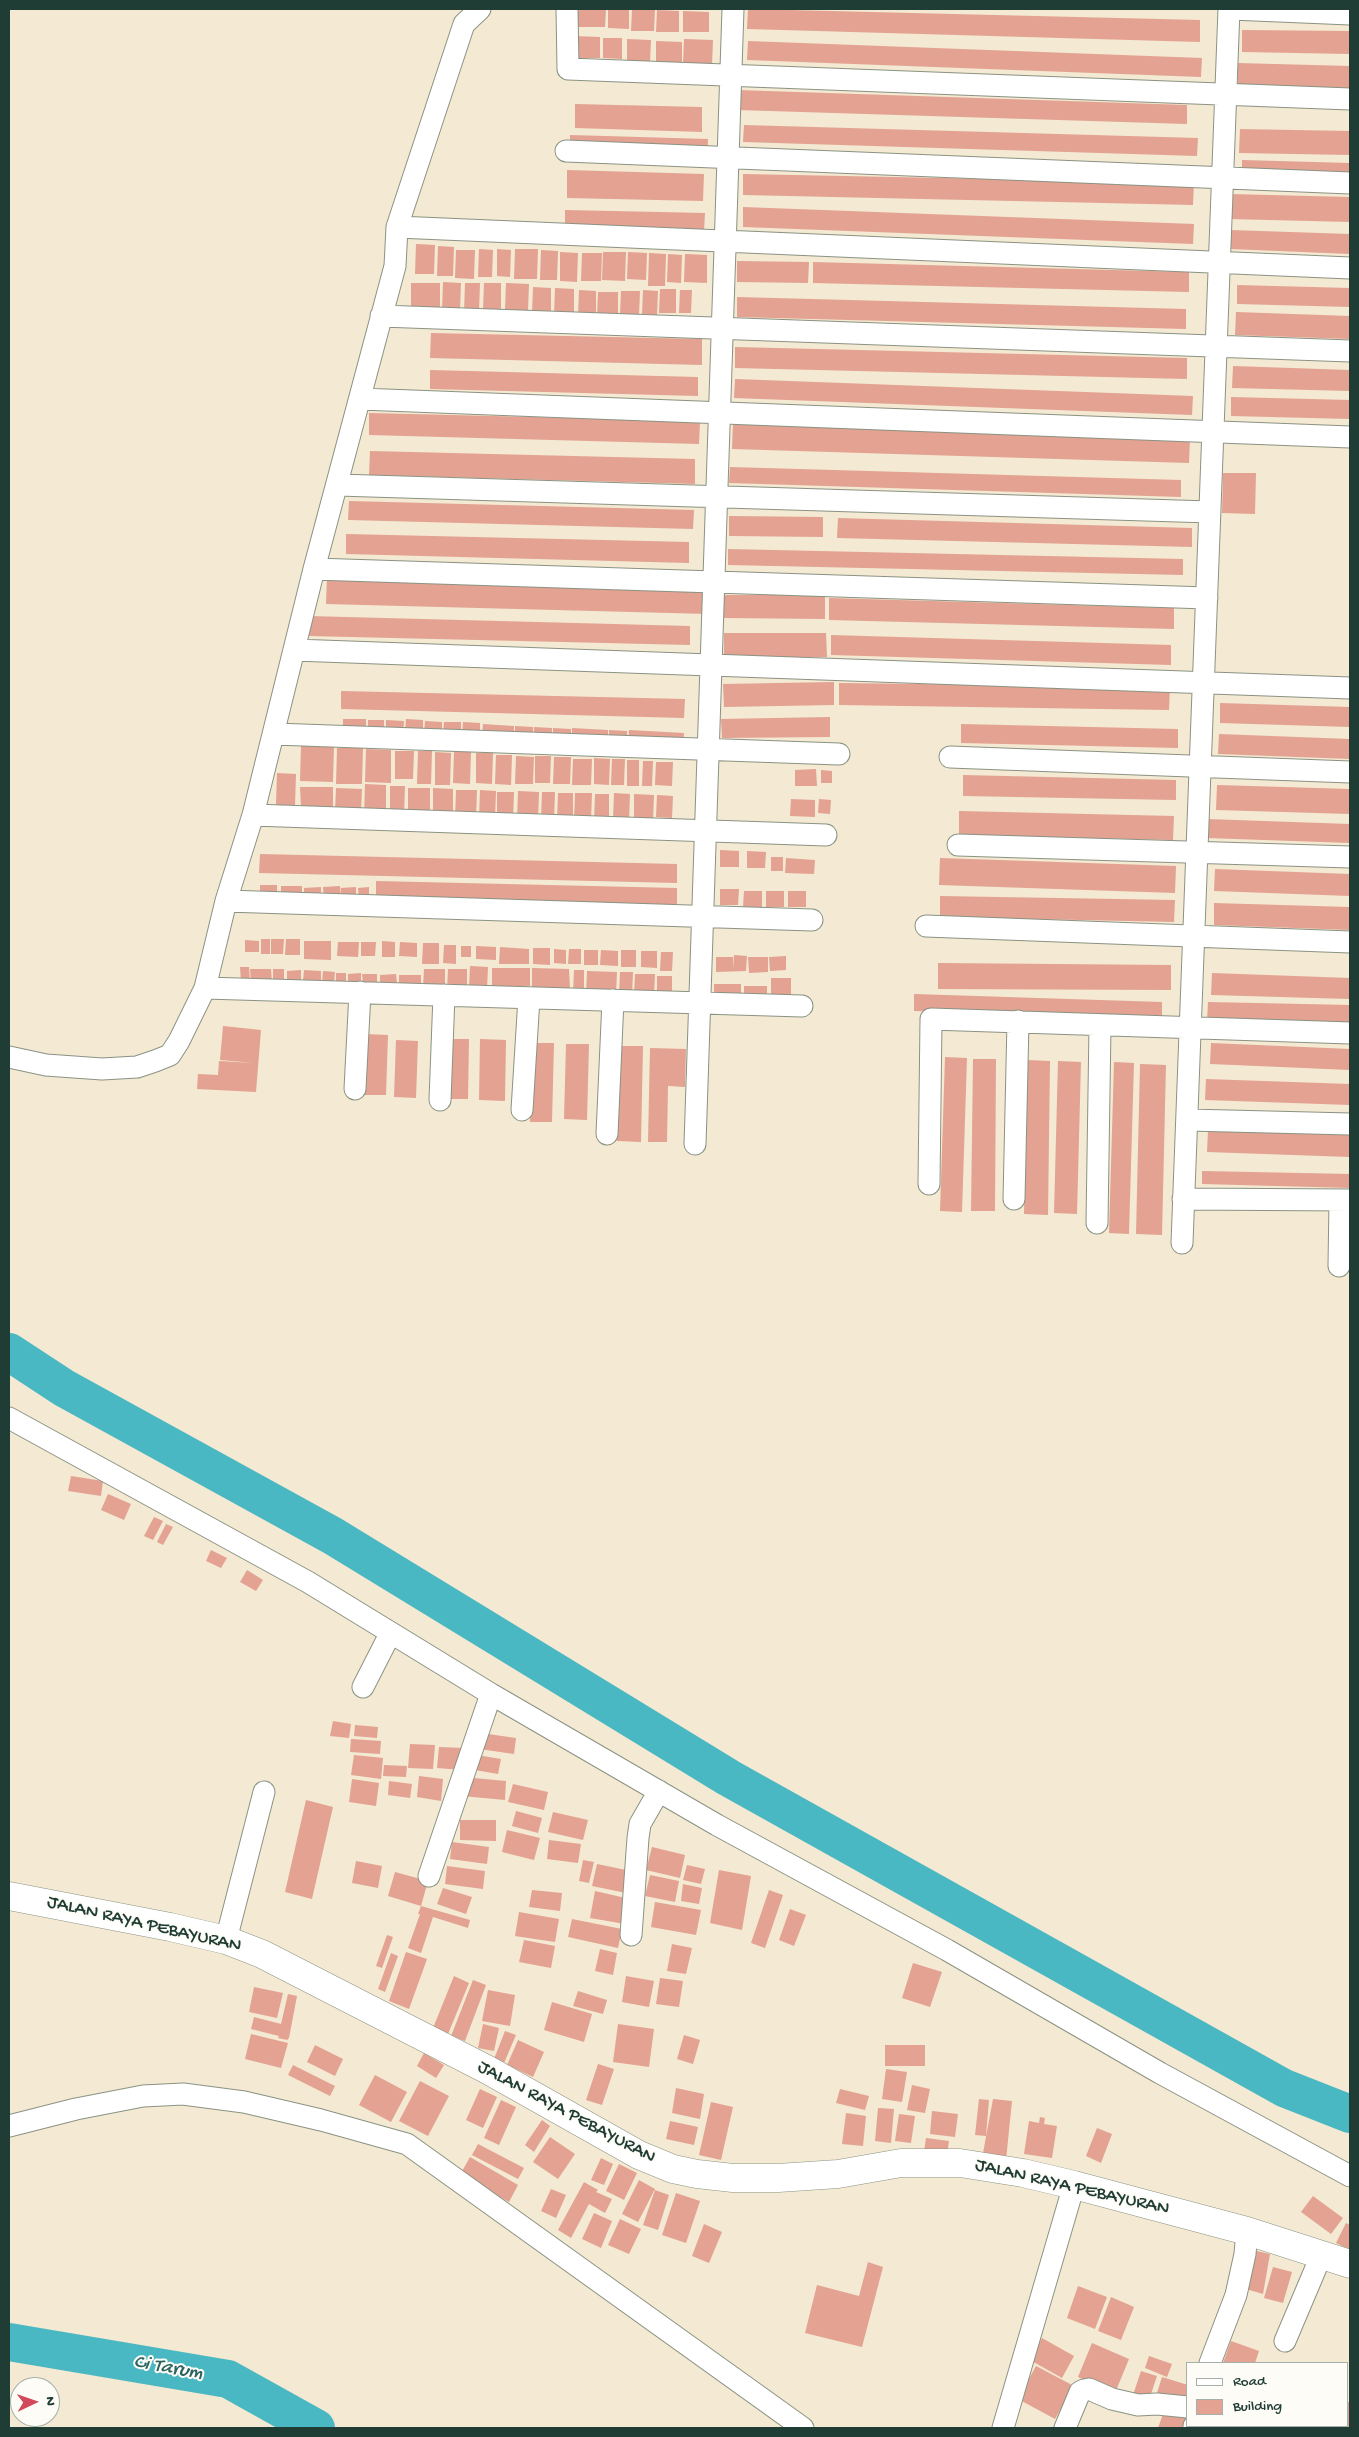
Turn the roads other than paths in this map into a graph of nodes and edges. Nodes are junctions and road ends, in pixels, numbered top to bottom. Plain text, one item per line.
1 (480, 9) edge
2 (567, 9) edge
3 (733, 9) edge
4 (1230, 9) edge
5 (1350, 14) edge
6 (731, 76) junction
7 (1226, 95) junction
8 (1350, 99) edge
9 (566, 151) dead end
10 (728, 158) junction
11 (1222, 178) junction
12 (1350, 183) edge
13 (397, 227) junction
14 (725, 241) junction
15 (1219, 263) junction
16 (1350, 268) edge
17 (381, 316) junction
18 (722, 329) junction
19 (1216, 346) junction
20 (1350, 351) edge
21 (360, 399) junction
22 (720, 413) junction
23 (1213, 432) junction
24 (1350, 437) edge
25 (338, 485) junction
26 (717, 496) junction
27 (1210, 512) junction
28 (314, 570) junction
29 (714, 582) junction
30 (1207, 598) junction
31 (294, 650) junction
32 (711, 665) junction
33 (1204, 683) junction
34 (1350, 688) edge
35 (274, 734) junction
36 (708, 749) junction
37 (839, 754) dead end
38 (950, 757) dead end
39 (1200, 766) junction
40 (1350, 772) edge
41 (253, 815) junction
42 (706, 831) junction
43 (826, 835) dead end
44 (958, 844) dead end
45 (1197, 852) junction
46 (1350, 857) edge
47 (226, 901) junction
48 (702, 916) junction
49 (812, 920) dead end
50 (926, 926) dead end
51 (1194, 936) junction
52 (1350, 942) edge
53 (205, 988) junction
54 (360, 992) junction
55 (444, 995) junction
56 (529, 998) junction
57 (613, 1000) junction
58 (700, 1003) junction
59 (802, 1006) dead end
60 (1018, 1021) junction
61 (1100, 1026) junction
62 (1190, 1029) junction
63 (1350, 1033) edge
64 (9, 1058) edge
65 (355, 1089) dead end
66 (440, 1100) dead end
67 (522, 1110) dead end
68 (1188, 1120) junction
69 (1350, 1124) edge
70 (606, 1134) dead end
71 (695, 1144) dead end
72 (929, 1184) dead end
73 (1014, 1199) dead end
74 (1183, 1200) junction
75 (1345, 1200) edge
76 (1097, 1223) dead end
77 (1182, 1243) dead end
78 (1339, 1266) dead end
79 (9, 1418) edge
80 (390, 1634) junction
81 (363, 1687) dead end
82 (491, 1694) junction
83 (659, 1791) junction
84 (264, 1792) dead end
85 (429, 1876) dead end
86 (9, 1896) edge
87 (630, 1936) dead end
88 (226, 1940) junction
89 (9, 2126) edge
90 (1350, 2176) edge
91 (1074, 2185) junction
92 (1247, 2230) junction
93 (1321, 2256) junction
94 (1350, 2264) edge
95 (1284, 2341) dead end
96 (1210, 2362) edge
97 (1186, 2407) edge
98 (803, 2428) edge
99 (1003, 2428) edge
100 (1066, 2428) edge

1 - 13 street
2 - 6 street
3 - 6 street
4 - 5 street
4 - 7 street
6 - 7 street
6 - 10 street
7 - 8 street
7 - 11 street
9 - 10 street
10 - 11 street
10 - 14 street
11 - 12 street
11 - 15 street
13 - 14 street
13 - 17 street
14 - 15 street
14 - 18 street
15 - 16 street
15 - 19 street
17 - 18 street
17 - 21 street
18 - 19 street
18 - 22 street
19 - 20 street
19 - 23 street
21 - 22 street
21 - 25 street
22 - 23 street
22 - 26 street
23 - 24 street
23 - 27 street
25 - 26 street
25 - 28 street
26 - 27 street
26 - 29 street
27 - 30 street
28 - 29 street
28 - 31 street
29 - 30 street
29 - 32 street
30 - 33 street
31 - 32 street
31 - 35 street
32 - 33 street
32 - 36 street
33 - 34 street
33 - 39 street
35 - 36 street
35 - 41 street
36 - 37 street
36 - 42 street
38 - 39 street
39 - 40 street
39 - 45 street
41 - 42 street
41 - 47 street
42 - 43 street
42 - 48 street
44 - 45 street
45 - 46 street
45 - 51 street
47 - 48 street
47 - 53 street
48 - 49 street
48 - 58 street
50 - 51 street
51 - 52 street
51 - 62 street
53 - 54 street
53 - 64 street
54 - 55 street
54 - 65 street
55 - 56 street
55 - 66 street
56 - 57 street
56 - 67 street
57 - 58 street
57 - 70 street
58 - 59 street
58 - 71 street
60 - 61 street
60 - 72 street
60 - 73 street
61 - 62 street
61 - 76 street
62 - 63 street
62 - 68 street
68 - 69 street
68 - 74 street
74 - 75 street
74 - 77 street
75 - 78 street
79 - 80 street
80 - 81 street
80 - 82 street
82 - 83 street
82 - 85 street
83 - 87 street
83 - 90 street
84 - 88 street
86 - 88 main road, JALAN RAYA PEBAYURAN
88 - 91 main road, JALAN RAYA PEBAYURAN
89 - 98 street
91 - 92 main road, JALAN RAYA PEBAYURAN
91 - 99 street
92 - 93 main road, JALAN RAYA PEBAYURAN
92 - 96 street
93 - 94 main road, JALAN RAYA PEBAYURAN
93 - 95 street
97 - 100 street

